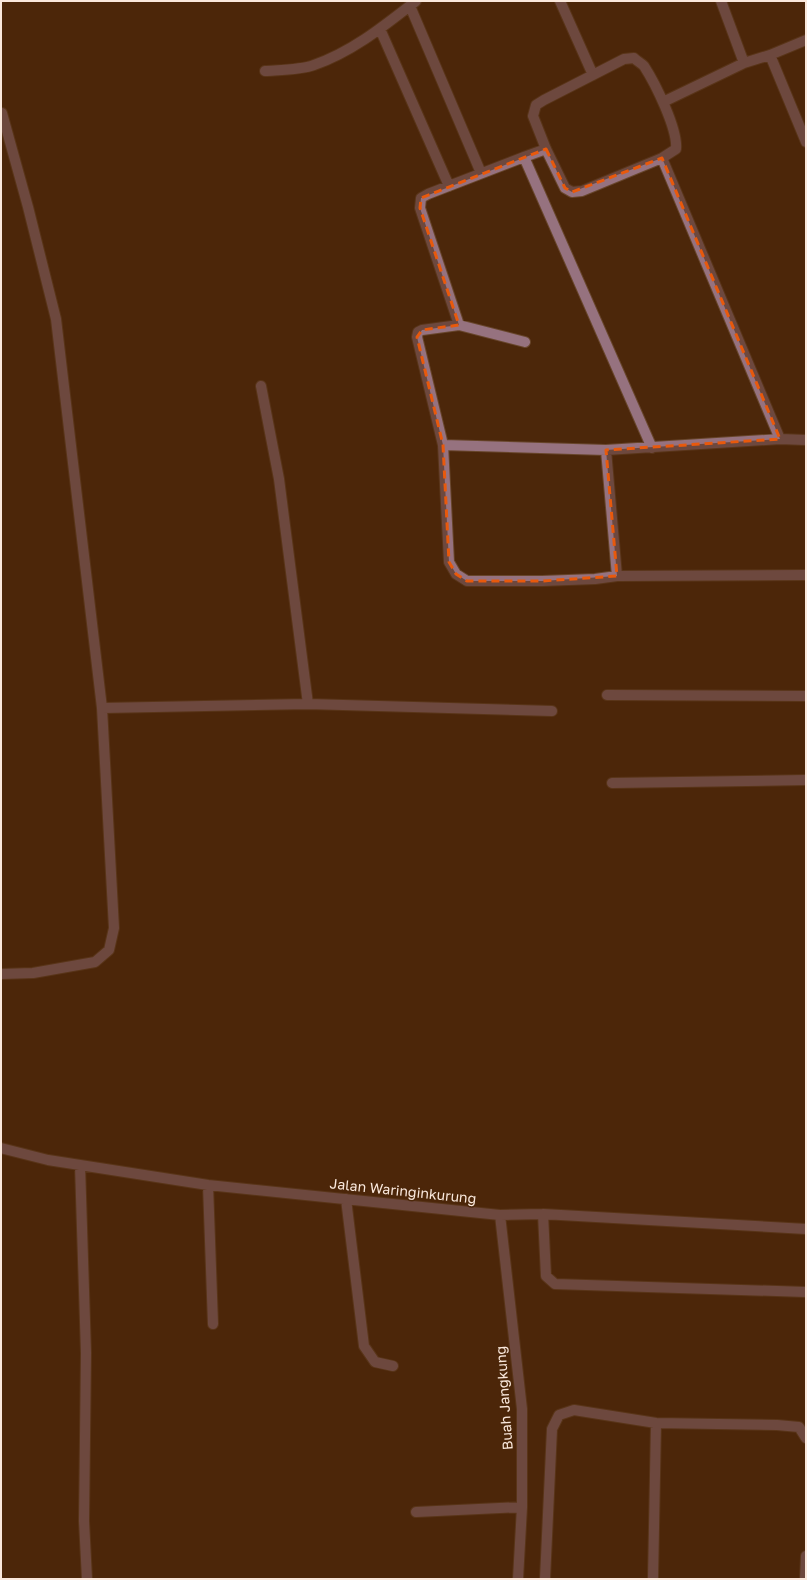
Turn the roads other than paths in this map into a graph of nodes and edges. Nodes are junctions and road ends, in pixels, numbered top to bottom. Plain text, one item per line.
1 (560, 1) edge
2 (721, 1) edge
3 (413, 3) edge
4 (380, 29) junction
5 (806, 40) edge
6 (770, 54) junction
7 (744, 63) junction
8 (264, 71) dead end
9 (593, 76) junction
10 (663, 102) junction
11 (2, 113) edge
12 (806, 142) edge
13 (546, 149) junction
14 (524, 157) junction
15 (662, 158) junction
16 (481, 173) junction
17 (449, 186) junction
18 (459, 325) junction
19 (525, 342) dead end
20 (261, 386) dead end
21 (780, 439) junction
22 (806, 440) edge
23 (443, 445) junction
24 (652, 448) junction
25 (606, 450) junction
26 (806, 575) edge
27 (617, 576) junction
28 (607, 695) dead end
29 (806, 696) edge
30 (308, 704) junction
31 (102, 708) junction
32 (552, 711) dead end
33 (806, 780) edge
34 (612, 784) dead end
35 (1, 974) edge
36 (1, 1148) edge
37 (80, 1166) junction
38 (208, 1184) junction
39 (346, 1199) junction
40 (543, 1214) junction
41 (500, 1215) junction
42 (806, 1229) edge
43 (806, 1292) edge
44 (213, 1324) dead end
45 (393, 1366) dead end
46 (656, 1424) junction
47 (806, 1438) edge
48 (522, 1507) junction
49 (416, 1512) dead end
50 (806, 1556) edge
51 (86, 1579) edge
52 (518, 1579) edge
53 (545, 1579) edge
54 (653, 1579) edge
55 (805, 1579) edge

1 - 9 street
2 - 7 street
3 - 4 street
3 - 16 street
4 - 8 street
4 - 17 street
5 - 6 street
6 - 7 street
6 - 12 street
7 - 10 street
9 - 10 street
9 - 13 street
10 - 15 street
11 - 31 street
13 - 14 street
13 - 15 street
14 - 16 street
14 - 24 street
15 - 21 street
16 - 17 street
17 - 18 street
18 - 19 street
18 - 23 street
20 - 30 street
21 - 22 street
21 - 24 street
23 - 25 street
23 - 27 street
24 - 25 street
25 - 27 street
26 - 27 street
28 - 29 street
30 - 31 street
30 - 32 street
31 - 35 street
33 - 34 street
36 - 37 street, Jalan Waringinkurung
37 - 38 street, Jalan Waringinkurung
37 - 51 street
38 - 39 street, Jalan Waringinkurung
38 - 44 street
39 - 41 street, Jalan Waringinkurung
39 - 45 street
40 - 41 street, Jalan Waringinkurung
40 - 42 street, Jalan Waringinkurung
40 - 43 street
41 - 48 street, Buah Jangkung
46 - 47 street
46 - 53 street
46 - 54 street
48 - 49 street
48 - 52 street, Buah Jangkung
50 - 55 street

